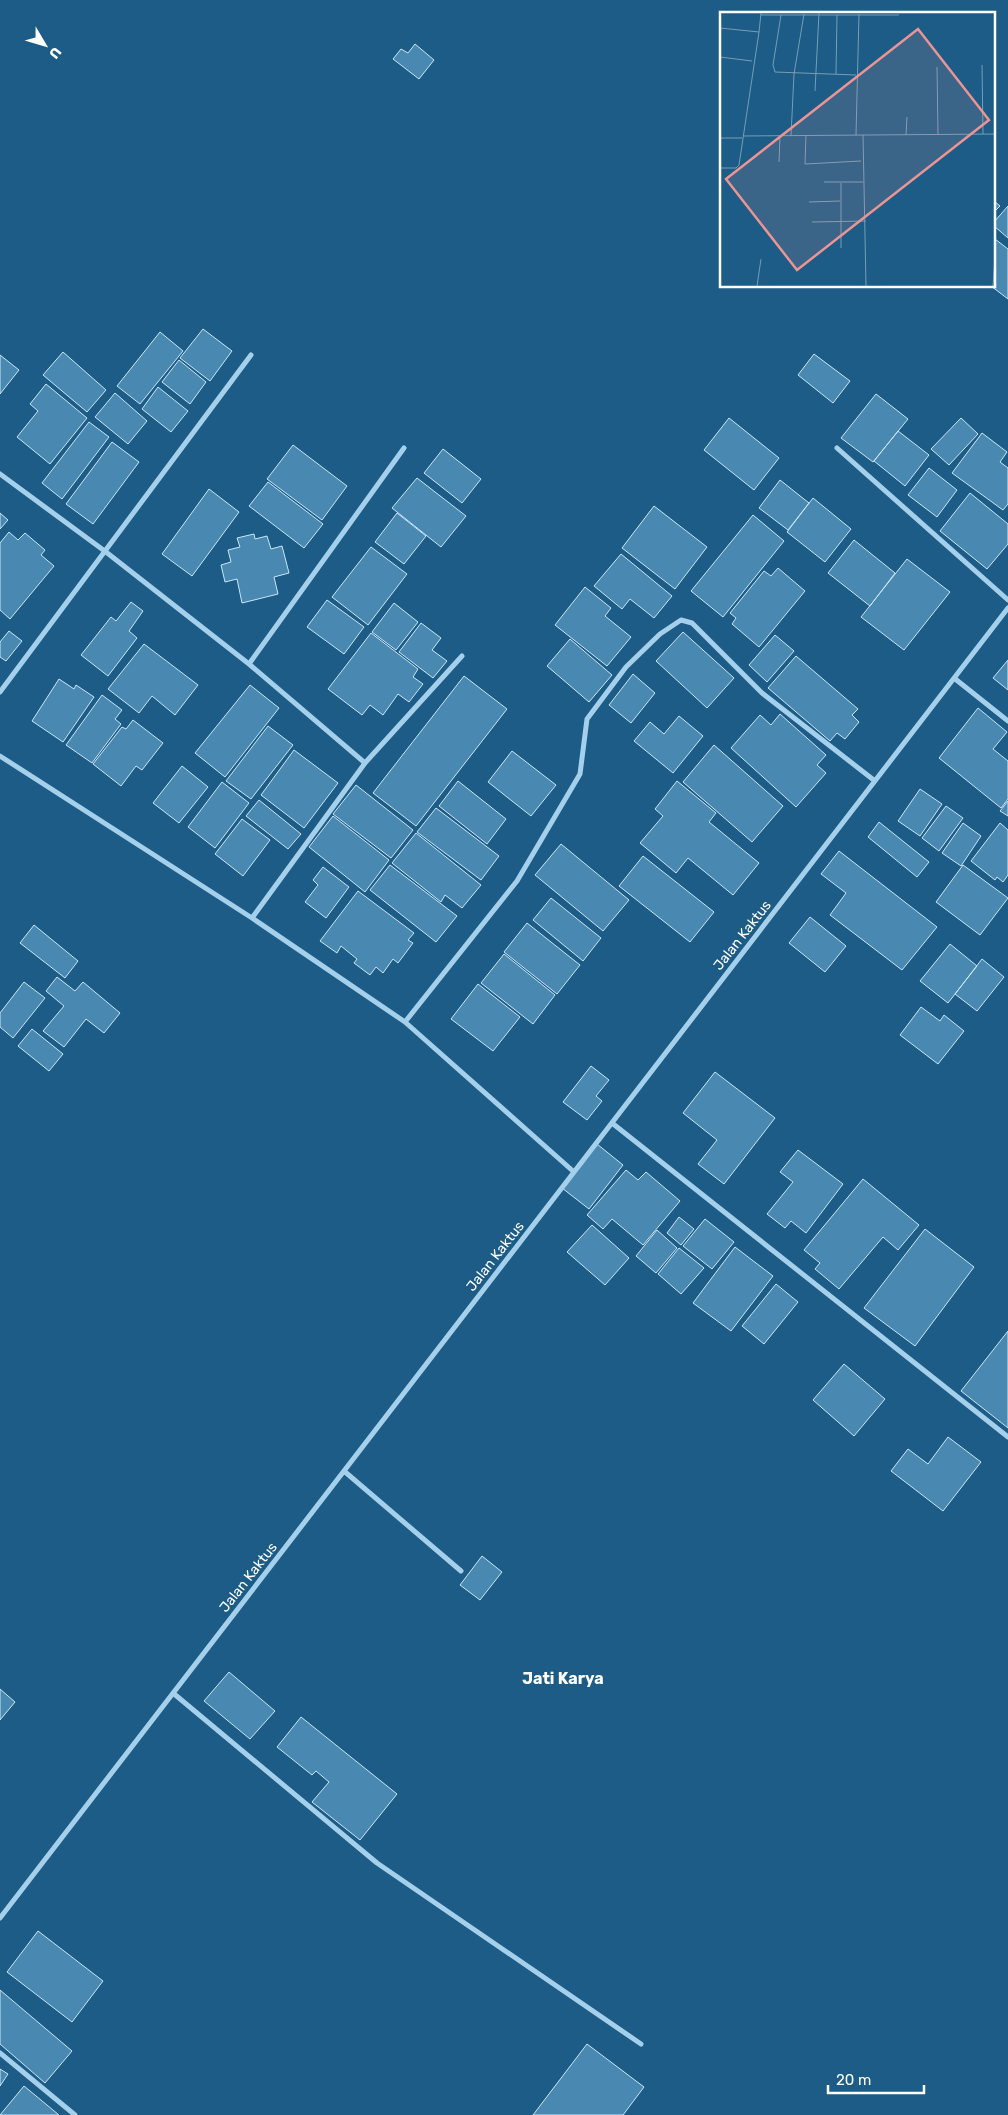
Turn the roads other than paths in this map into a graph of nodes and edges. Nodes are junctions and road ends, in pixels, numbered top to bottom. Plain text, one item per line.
1 (251, 355) dead end
2 (404, 448) dead end
3 (837, 448) dead end
4 (0, 474) edge
5 (106, 552) junction
6 (1008, 600) edge
7 (1008, 608) edge
8 (462, 656) dead end
9 (248, 664) junction
10 (954, 678) junction
11 (0, 692) edge
12 (1008, 721) edge
13 (0, 756) edge
14 (365, 763) junction
15 (875, 781) junction
16 (252, 918) junction
17 (405, 1022) junction
18 (612, 1123) junction
19 (574, 1172) junction
20 (1008, 1436) edge
21 (344, 1471) junction
22 (461, 1571) dead end
23 (174, 1693) junction
24 (0, 1918) edge
25 (642, 2044) dead end
26 (0, 2053) edge
27 (74, 2115) edge

1 - 5 street
2 - 9 street
3 - 6 street
4 - 5 street
5 - 9 street
5 - 11 street
7 - 10 street, Jalan Kaktus
8 - 14 street
9 - 14 street
10 - 12 street
10 - 15 street, Jalan Kaktus
13 - 16 street
14 - 16 street
15 - 17 street
15 - 18 street, Jalan Kaktus
16 - 17 street
17 - 19 street
18 - 19 street, Jalan Kaktus
18 - 20 street
19 - 21 street, Jalan Kaktus
21 - 22 street
21 - 23 street, Jalan Kaktus
23 - 24 street, Jalan Kaktus
23 - 25 street
26 - 27 street

